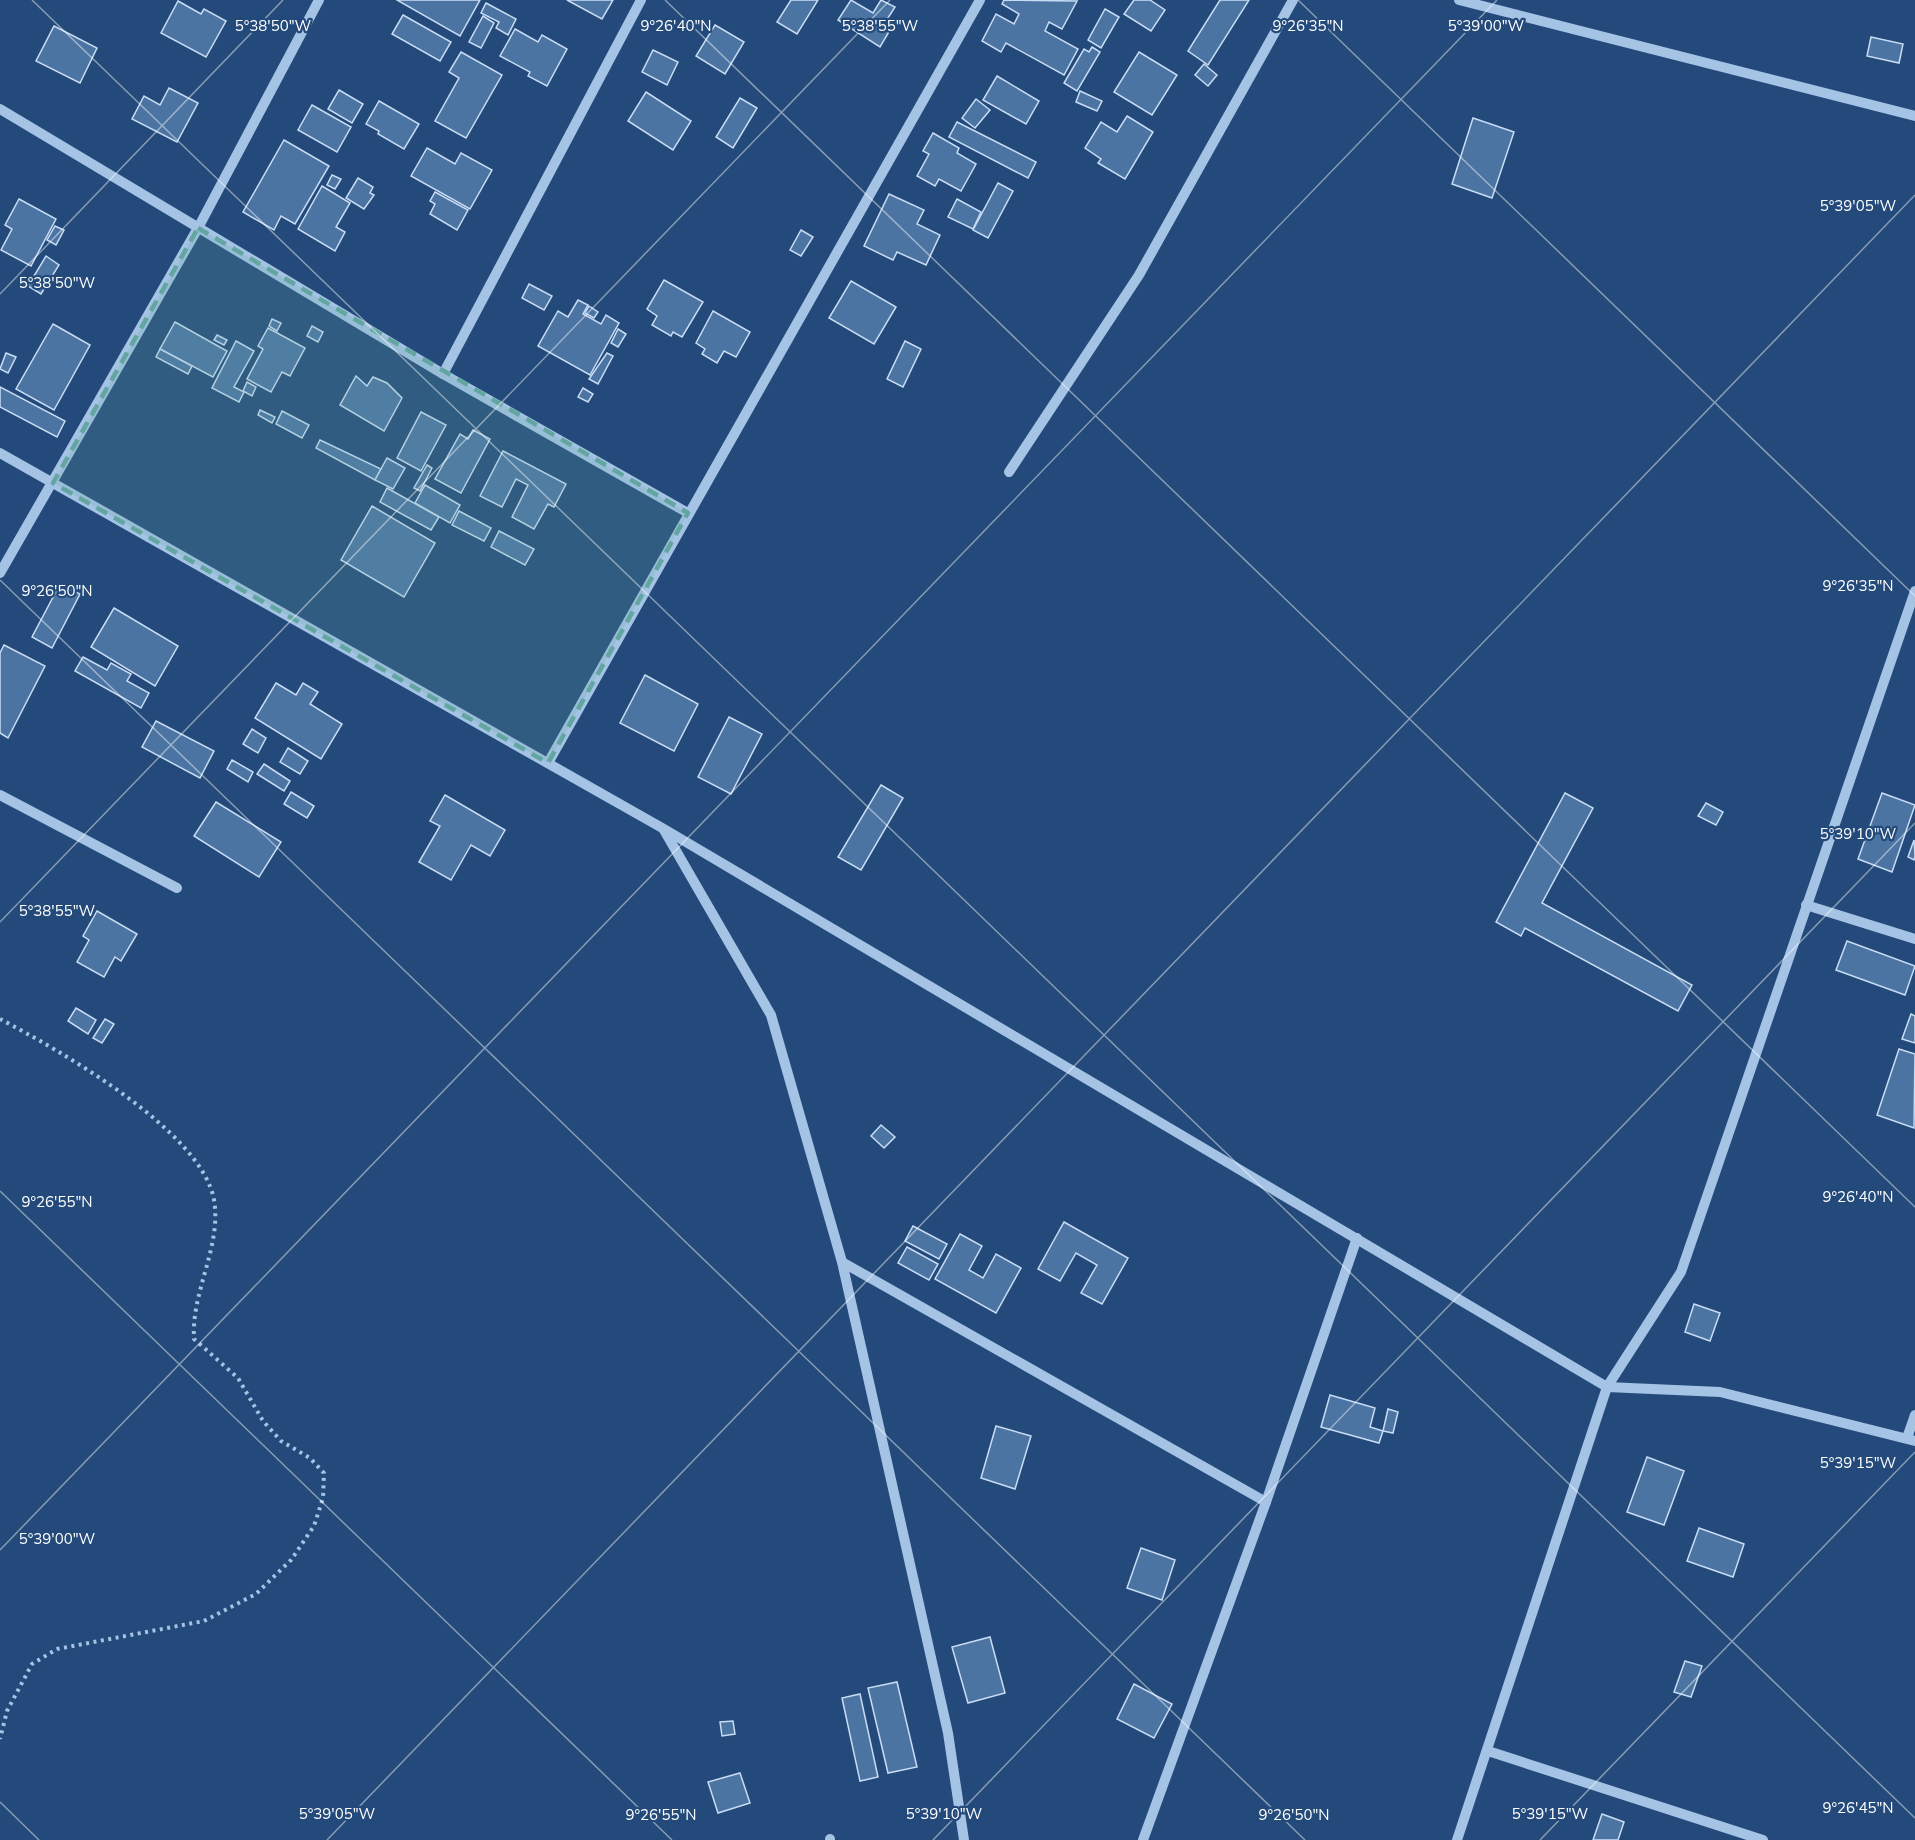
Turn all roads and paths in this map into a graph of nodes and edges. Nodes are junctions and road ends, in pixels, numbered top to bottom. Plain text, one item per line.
1 (319, 0) edge
2 (641, 0) edge
3 (980, 0) edge
4 (1293, 0) edge
5 (1459, 0) edge
6 (0, 109) edge
7 (1915, 116) edge
8 (198, 228) junction
9 (443, 374) junction
10 (0, 453) edge
11 (1009, 472) dead end
12 (53, 483) junction
13 (688, 513) junction
14 (0, 573) edge
15 (1915, 591) edge
16 (548, 763) junction
17 (0, 795) edge
18 (664, 829) junction
19 (177, 888) dead end
20 (1806, 905) junction
21 (1915, 939) edge
22 (0, 1019) edge
23 (1357, 1238) junction
24 (842, 1262) junction
25 (1607, 1387) junction
26 (1915, 1415) edge
27 (1911, 1439) edge
28 (1266, 1502) junction
29 (0, 1739) edge
30 (1488, 1751) junction
31 (964, 1840) edge
32 (1143, 1840) edge
33 (1457, 1840) edge
34 (1763, 1840) edge

1 - 8 street
2 - 9 street
3 - 13 street
4 - 11 street
5 - 7 street
6 - 8 street
8 - 9 street
8 - 12 street
9 - 13 street
10 - 12 street
12 - 14 street
12 - 16 street
13 - 16 street
15 - 20 street
16 - 18 street
17 - 19 street
18 - 23 street
18 - 24 street
20 - 21 street
20 - 25 street
22 - 29 path
23 - 25 street
23 - 28 street
24 - 28 street
24 - 31 street
25 - 27 street
25 - 30 street
26 - 27 street
28 - 32 street
30 - 33 street
30 - 34 street

